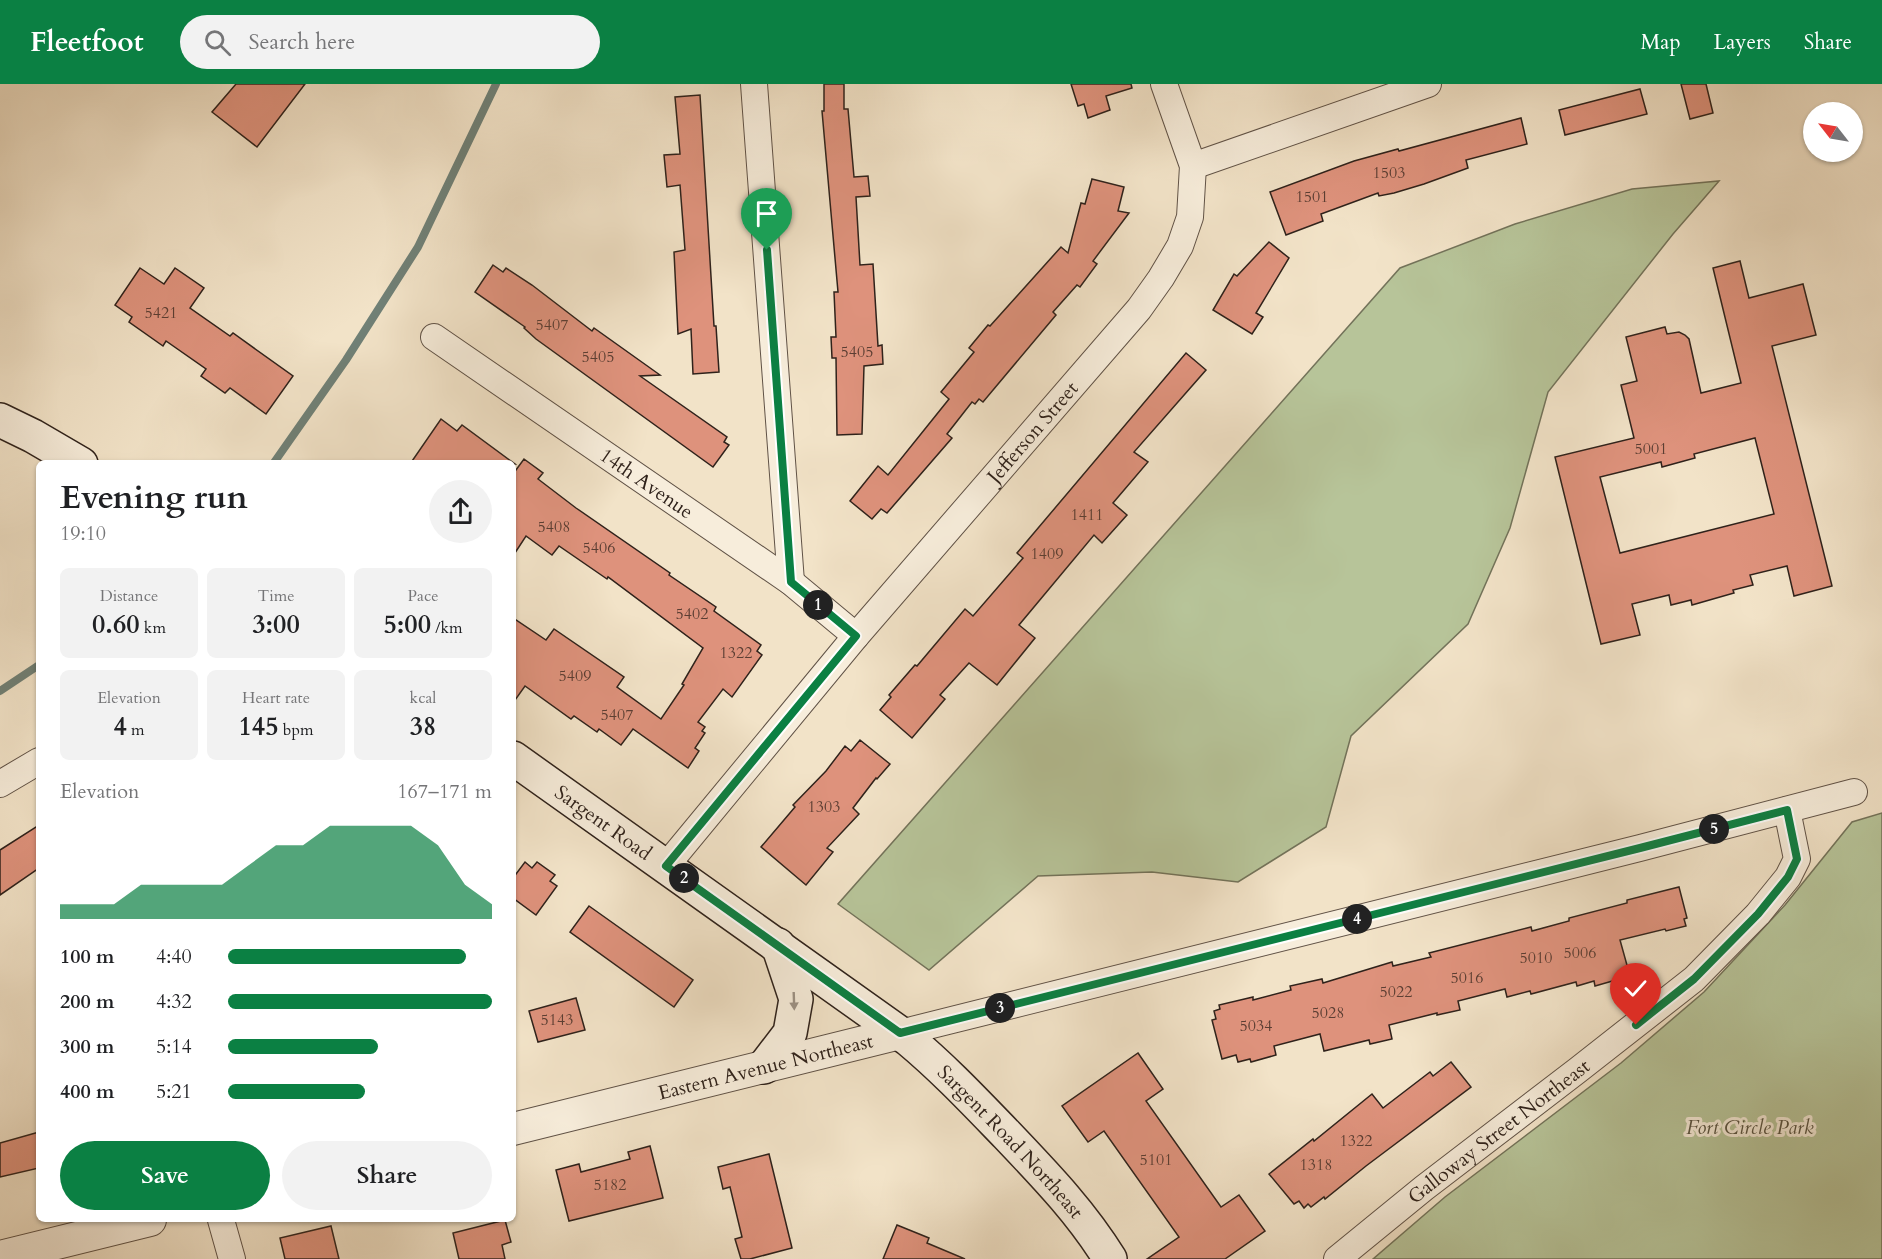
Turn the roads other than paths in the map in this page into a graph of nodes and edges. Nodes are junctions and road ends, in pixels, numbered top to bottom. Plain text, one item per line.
1 (754, 84) edge
2 (1164, 84) edge
3 (1428, 84) edge
4 (1193, 166) junction
5 (434, 338) dead end
6 (0, 420) edge
7 (74, 460) edge
8 (791, 582) junction
9 (856, 636) junction
10 (516, 760) edge
11 (36, 762) edge
12 (0, 784) edge
13 (1854, 792) dead end
14 (1787, 810) junction
15 (666, 866) junction
16 (778, 945) junction
17 (900, 1033) junction
18 (764, 1067) junction
19 (516, 1128) edge
20 (142, 1222) edge
21 (222, 1222) edge
22 (0, 1257) edge
23 (232, 1259) edge
24 (1110, 1259) edge
25 (1336, 1259) edge

1 - 8 street
2 - 4 street
3 - 4 street
4 - 9 street, Jefferson Street
5 - 8 street, 14th Avenue
6 - 7 main road
8 - 9 street, 14th Avenue
9 - 15 street, Jefferson Street
10 - 15 main road, Sargent Road
11 - 12 street
13 - 14 street, Eastern Avenue Northeast
14 - 17 street, Eastern Avenue Northeast
14 - 25 street, Galloway Street Northeast
15 - 16 main road, Sargent Road
16 - 17 main road, Sargent Road
16 -> 18 main road
17 - 18 street, Eastern Avenue Northeast
17 - 24 main road, Sargent Road Northeast
18 - 19 street, Eastern Avenue Northeast
20 - 22 street
21 - 23 street

